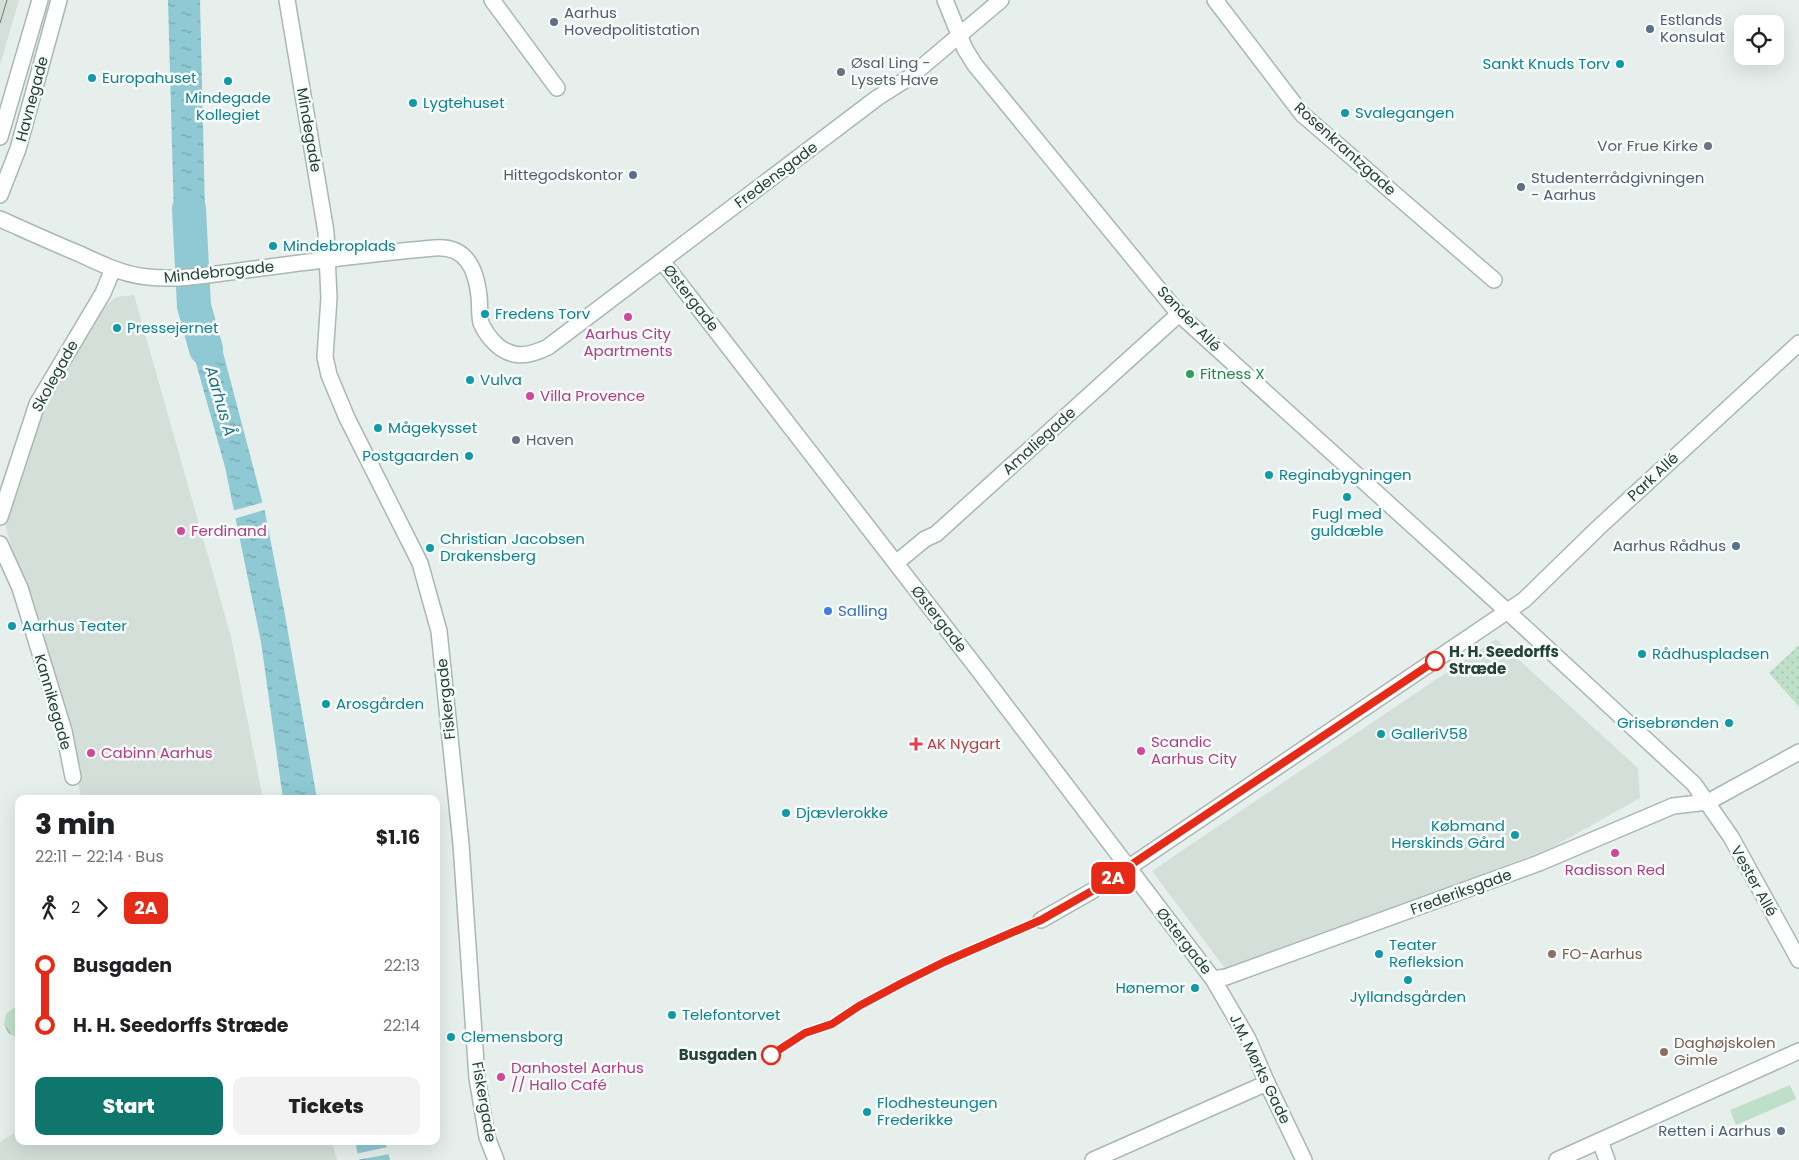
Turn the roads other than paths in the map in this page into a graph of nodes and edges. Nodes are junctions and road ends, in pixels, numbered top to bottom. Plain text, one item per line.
1 (40, 0) edge
2 (59, 0) edge
3 (287, 0) edge
4 (492, 0) edge
5 (945, 0) edge
6 (1000, 0) edge
7 (1215, 0) edge
8 (959, 35) junction
9 (557, 88) dead end
10 (0, 137) edge
11 (0, 195) edge
12 (0, 219) edge
13 (328, 260) junction
14 (662, 260) junction
15 (113, 269) junction
16 (1494, 280) dead end
17 (1179, 314) junction
18 (1799, 343) edge
19 (0, 517) edge
20 (0, 544) edge
21 (896, 563) junction
22 (1508, 612) junction
23 (1799, 752) edge
24 (73, 777) dead end
25 (1708, 802) junction
26 (1128, 868) junction
27 (1113, 878) tunnel mouth
28 (1092, 891) tunnel mouth
29 (1041, 920) dead end
30 (1799, 960) edge
31 (1213, 978) junction
32 (1799, 1051) edge
33 (1267, 1083) junction
34 (1600, 1141) junction
35 (496, 1160) edge
36 (1093, 1160) edge
37 (1304, 1160) edge
38 (1557, 1160) edge
39 (1607, 1160) edge

1 - 10 street, Havnegade
2 - 11 street, Havnegade
3 - 13 street, Mindegade
4 - 9 street
5 - 8 street, Sønder Allé
6 - 8 street, Fredensgade
7 - 16 street, Rosenkrantzgade
8 - 14 street, Fredensgade
8 - 17 street, Sønder Allé
12 - 15 street, Mindebrogade
13 - 14 street, Fredensgade
13 - 15 street, Mindebrogade
13 - 35 street, Fiskergade
14 - 21 street, Østergade
15 - 19 street, Skolegade
17 - 21 street, Amaliegade
17 - 22 street, Sønder Allé
18 - 22 street, Park Allé
20 - 24 street, Kannikegade
21 - 26 street, Østergade
22 - 25 street
22 - 26 street, Park Allé
23 - 25 street
25 - 30 street, Vester Allé
25 - 31 street, Frederiksgade
26 - 27 street
26 - 31 street, Østergade
28 - 29 street
31 - 33 street, J.M. Mørks Gade
32 - 34 street
33 - 36 street
33 - 37 street, J.M. Mørks Gade
34 - 38 street
34 - 39 street

